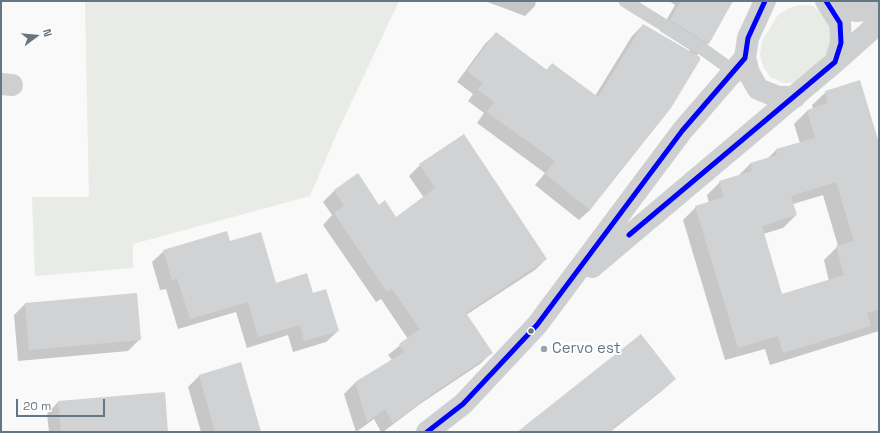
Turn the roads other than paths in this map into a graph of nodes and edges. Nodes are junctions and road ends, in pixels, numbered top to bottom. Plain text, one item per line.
1 (625, 1) edge
2 (777, 1) edge
3 (828, 4) edge
4 (762, 9) edge
5 (879, 9) edge
6 (879, 23) edge
7 (835, 62) junction
8 (739, 64) junction
9 (795, 97) junction
10 (562, 292) junction
11 (427, 432) edge

1 - 8 lane
2 - 4 street
3 - 5 street
3 - 7 street
4 - 8 street
6 - 7 street
7 - 9 street
8 - 9 street
8 - 10 street
9 - 10 street
10 - 11 street

